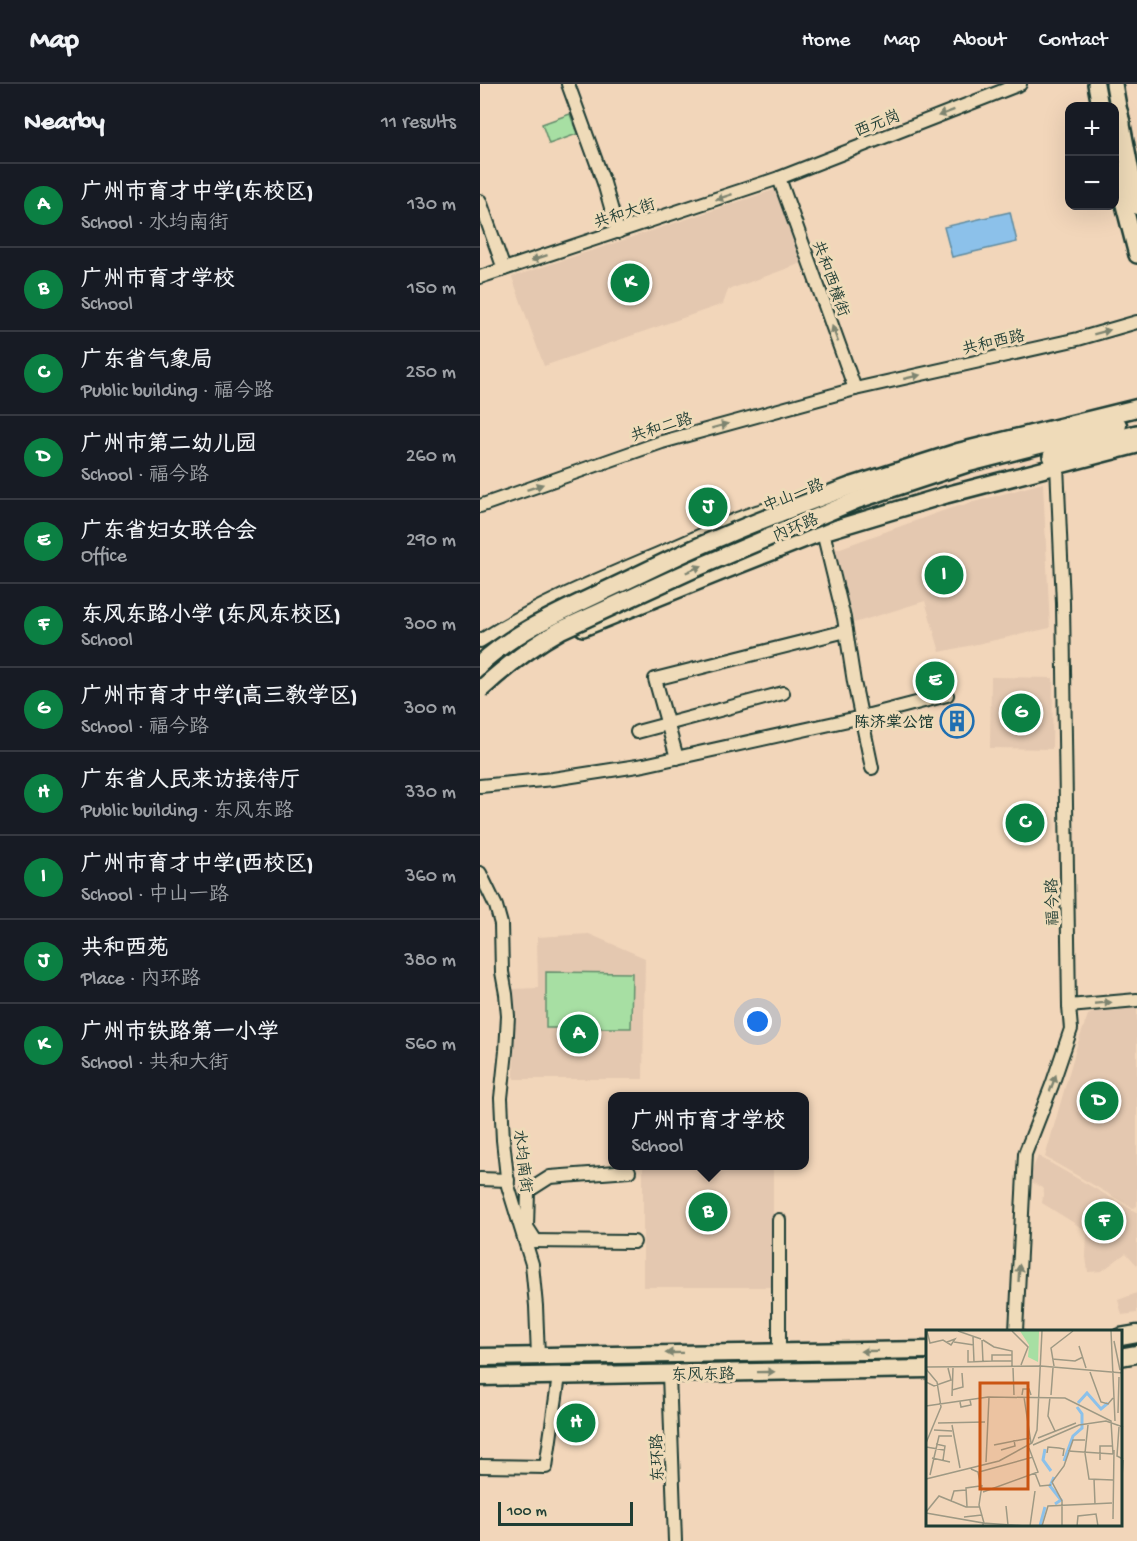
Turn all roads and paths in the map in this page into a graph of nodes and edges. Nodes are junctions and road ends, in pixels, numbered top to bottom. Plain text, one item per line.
1 (568, 84) edge
2 (1020, 84) edge
3 (1096, 84) edge
4 (1114, 84) edge
5 (1099, 102) edge
6 (1117, 102) edge
7 (1119, 112) edge
8 (1126, 150) edge
9 (1137, 175) edge
10 (779, 178) junction
11 (480, 201) edge
12 (1137, 206) edge
13 (618, 232) junction
14 (1137, 255) edge
15 (504, 269) junction
16 (480, 278) edge
17 (1137, 322) edge
18 (855, 390) junction
19 (1137, 413) edge
20 (1137, 433) edge
21 (1137, 445) edge
22 (1057, 465) junction
23 (812, 505) junction
24 (480, 506) edge
25 (852, 523) junction
26 (823, 532) junction
27 (664, 562) junction
28 (624, 584) junction
29 (581, 588) junction
30 (846, 631) junction
31 (480, 641) edge
32 (540, 641) junction
33 (506, 642) junction
34 (480, 653) edge
35 (483, 670) edge
36 (480, 683) edge
37 (480, 690) edge
38 (783, 693) dead end
39 (947, 695) dead end
40 (862, 717) junction
41 (668, 723) junction
42 (637, 732) dead end
43 (676, 758) junction
44 (872, 768) dead end
45 (480, 786) edge
46 (480, 873) edge
47 (1137, 1000) edge
48 (1069, 1006) junction
49 (628, 1171) dead end
50 (480, 1179) edge
51 (508, 1180) junction
52 (779, 1220) dead end
53 (530, 1241) junction
54 (634, 1242) dead end
55 (1016, 1330) edge
56 (1137, 1334) edge
57 (1122, 1337) edge
58 (926, 1350) edge
59 (779, 1352) junction
60 (1137, 1354) edge
61 (538, 1356) junction
62 (480, 1357) edge
63 (1122, 1357) edge
64 (926, 1369) edge
65 (669, 1374) junction
66 (559, 1376) junction
67 (480, 1377) edge
68 (480, 1466) edge
69 (675, 1541) edge

1 - 13 street
2 -> 10 street, 西元岗
3 - 5 main road
4 - 6 main road
7 - 8 highway
8 - 9 main road
8 - 12 highway
8 - 14 main road
10 -> 13 street, 共和大街
18 -> 10 street, 共和西横街
11 - 15 street
13 -> 15 street, 共和大街
15 - 16 street, 共和大街
18 -> 17 street, 共和西路
24 -> 18 street, 共和二路
19 - 23 main road, 中山一路
19 - 27 highway, 内环路, bridge
32 -> 19 highway, 内环路, bridge
20 - 25 main road
21 - 22 main road
22 - 25 main road
22 - 48 street, 福今路
23 - 28 main road, 中山一路
23 - 29 street
25 - 26 main road
26 - 30 street
26 - 35 main road
27 - 34 highway, bridge
27 - 35 highway, 内环路, bridge
28 - 29 street
28 - 33 main road, 中山一路
29 - 31 street
30 - 40 street
30 - 41 street
32 - 35 highway, bridge
32 - 37 highway, 内环路, bridge
33 - 34 main road, 中山一路
33 - 35 main road
35 - 36 main road
38 - 41 street
39 - 40 street
40 - 43 street
40 - 44 street
41 - 42 street
41 - 43 street
43 - 45 street
46 - 51 street, 水均南街
48 -> 47 street
55 -> 48 street, 福今路
49 - 53 street
50 - 51 street
51 - 53 street, 水均南街
52 - 59 street
53 - 54 street
53 - 61 street
56 - 57 highway
58 -> 59 highway, 东风东路
59 -> 61 highway, 东风东路
60 - 63 highway
61 - 62 highway, 东风东路
65 -> 64 highway, 东风东路
65 - 66 highway, 东风东路
65 - 69 street, 东环路
66 - 67 highway, 东风东路
66 - 68 street

